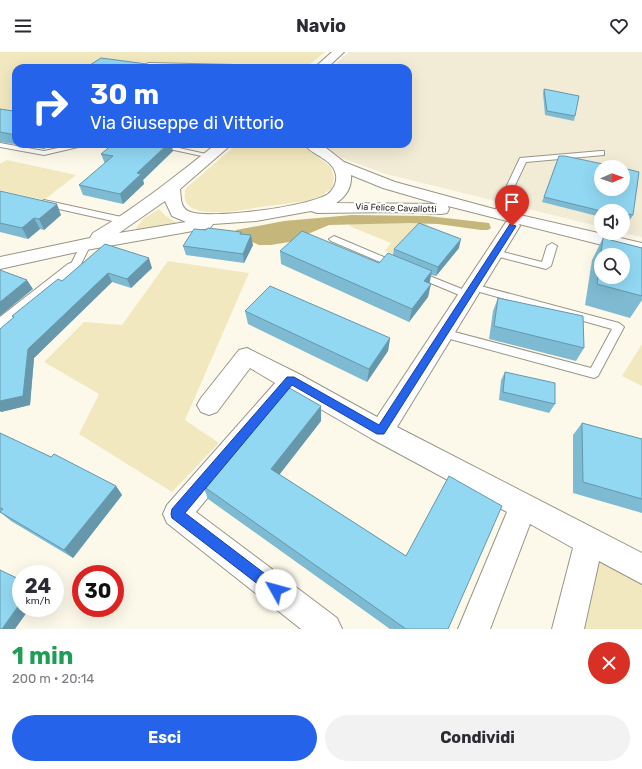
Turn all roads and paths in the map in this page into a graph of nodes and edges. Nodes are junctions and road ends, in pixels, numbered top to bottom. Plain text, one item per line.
1 (339, 52) edge
2 (325, 64) edge
3 (0, 144) edge
4 (12, 146) edge
5 (20, 148) edge
6 (68, 148) edge
7 (170, 148) edge
8 (220, 148) edge
9 (317, 148) edge
10 (601, 153) dead end
11 (211, 156) junction
12 (340, 165) junction
13 (172, 188) junction
14 (37, 201) edge
15 (302, 208) junction
16 (500, 218) junction
17 (226, 220) junction
18 (126, 221) junction
19 (334, 239) dead end
20 (86, 244) junction
21 (552, 246) dead end
22 (642, 249) edge
23 (495, 253) junction
24 (0, 263) edge
25 (74, 268) joint
26 (470, 291) junction
27 (0, 328) edge
28 (443, 334) junction
29 (291, 380) junction
30 (209, 405) dead end
31 (380, 431) junction
32 (523, 506) junction
33 (589, 541) junction
34 (642, 569) edge
35 (326, 629) edge
36 (474, 629) edge
37 (568, 629) edge

1 - 2 main road
3 - 4 lane
5 - 6 lane
7 - 11 lane
8 - 11 main road
9 - 12 main road, Via Felice Cavallotti
10 - 16 lane
11 - 13 main road
12 - 15 main road
12 - 16 main road, Via Felice Cavallotti
13 - 17 main road
13 - 18 main road
14 - 18 lane
15 - 16 main road, Via Felice Cavallotti
15 - 17 main road
16 - 22 main road, Via Felice Cavallotti
16 - 23 street
17 - 20 main road
18 - 20 main road
19 - 26 lane
20 - 24 main road
20 - 25 lane
21 - 23 lane
23 - 26 street
25 - 27 street
26 - 28 street
26 - 28 lane
28 - 31 street
29 - 30 street
29 - 31 street
29 - 35 street
31 - 32 street
32 - 33 street
32 - 36 street
33 - 34 street
33 - 37 street

